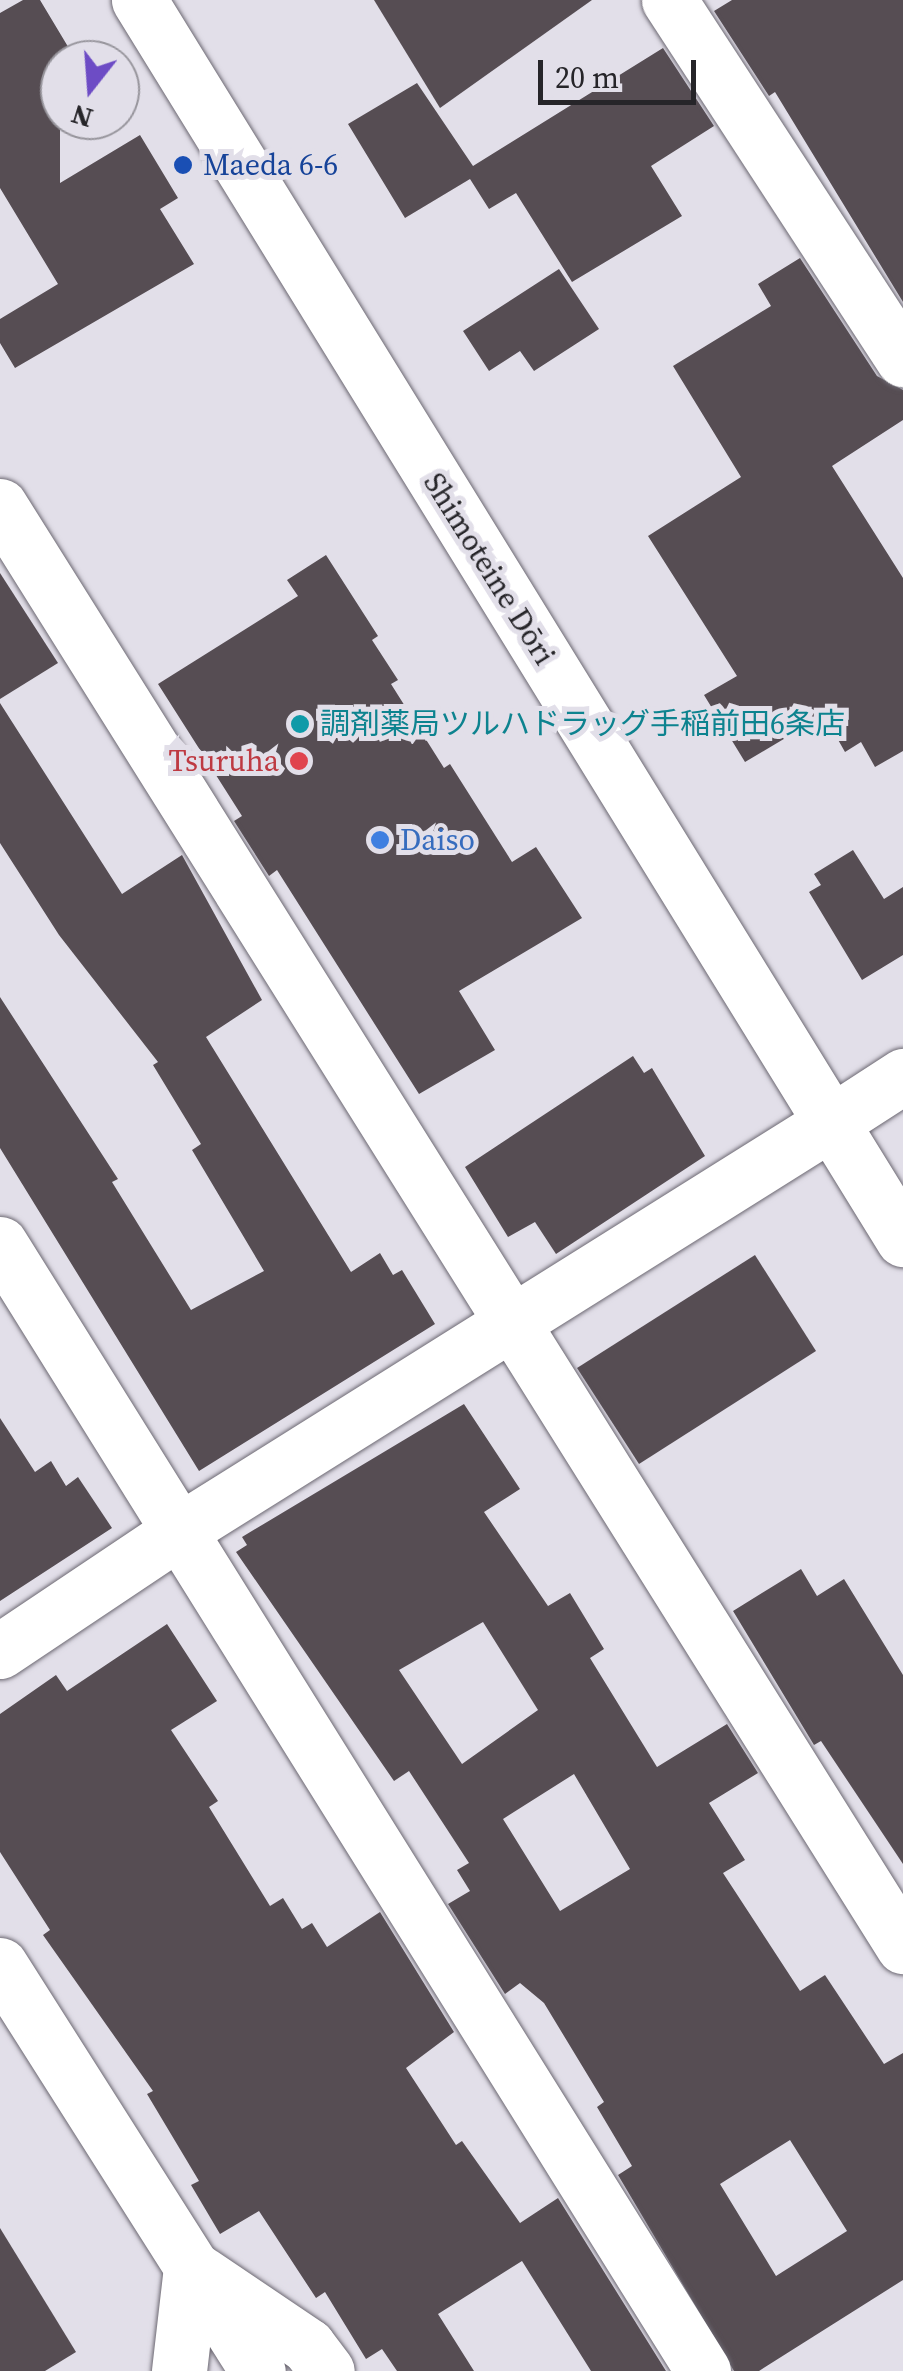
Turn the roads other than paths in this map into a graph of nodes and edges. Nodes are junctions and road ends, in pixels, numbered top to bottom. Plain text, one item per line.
1 (140, 0) edge
2 (669, 0) edge
3 (903, 360) edge
4 (0, 506) edge
5 (903, 1076) edge
6 (832, 1122) junction
7 (903, 1239) edge
8 (0, 1244) edge
9 (514, 1321) junction
10 (179, 1531) junction
11 (0, 1651) edge
12 (903, 1946) edge
13 (0, 1965) edge
14 (191, 2267) junction
15 (180, 2371) edge
16 (258, 2371) edge
17 (326, 2371) edge
18 (703, 2371) edge

1 - 6 street, Shimoteine Dōri
2 - 3 street
4 - 9 street
5 - 6 street
6 - 7 street, Shimoteine Dōri
6 - 9 street
8 - 10 street
9 - 10 street
9 - 12 street
10 - 11 street
10 - 18 street
13 - 14 street
14 - 15 street
14 - 16 street
14 - 17 street

